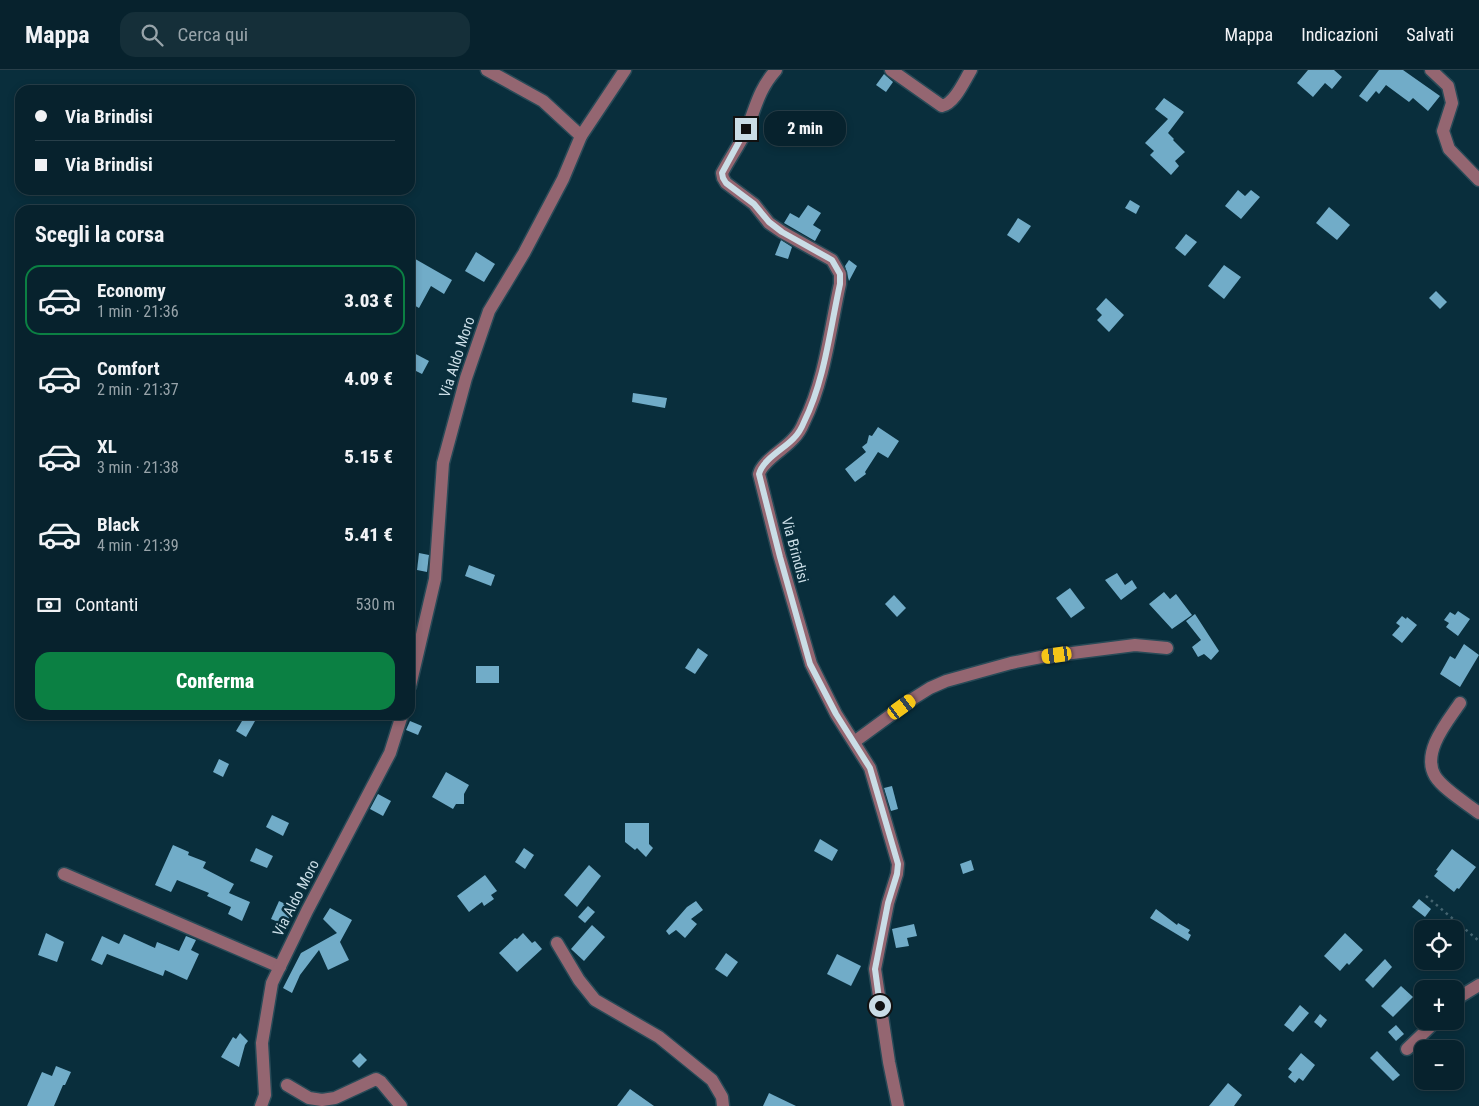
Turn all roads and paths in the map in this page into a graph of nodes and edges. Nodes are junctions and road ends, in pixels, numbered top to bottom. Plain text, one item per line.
1 (487, 70) edge
2 (625, 70) edge
3 (776, 70) edge
4 (891, 70) edge
5 (971, 70) edge
6 (1431, 70) edge
7 (581, 136) junction
8 (1479, 180) edge
9 (1167, 648) dead end
10 (415, 664) edge
11 (1460, 703) dead end
12 (400, 720) edge
13 (854, 742) junction
14 (1479, 813) edge
15 (64, 874) dead end
16 (1426, 896) dead end
17 (1479, 941) edge
18 (557, 943) dead end
19 (280, 967) junction
20 (1479, 985) edge
21 (1464, 994) edge
22 (1427, 1030) edge
23 (1407, 1049) dead end
24 (287, 1085) dead end
25 (261, 1106) edge
26 (401, 1106) edge
27 (723, 1106) edge
28 (898, 1106) edge

1 - 7 street
2 - 7 street, Via Aldo Moro
3 - 13 street, Via Brindisi
4 - 5 street
6 - 8 street
7 - 10 street, Via Aldo Moro
9 - 13 street
11 - 14 street
12 - 19 street, Via Aldo Moro
13 - 28 street, Via Brindisi
15 - 19 street
16 - 17 path
18 - 27 street
19 - 25 street, Via Aldo Moro
20 - 21 street
22 - 23 street
24 - 26 street

